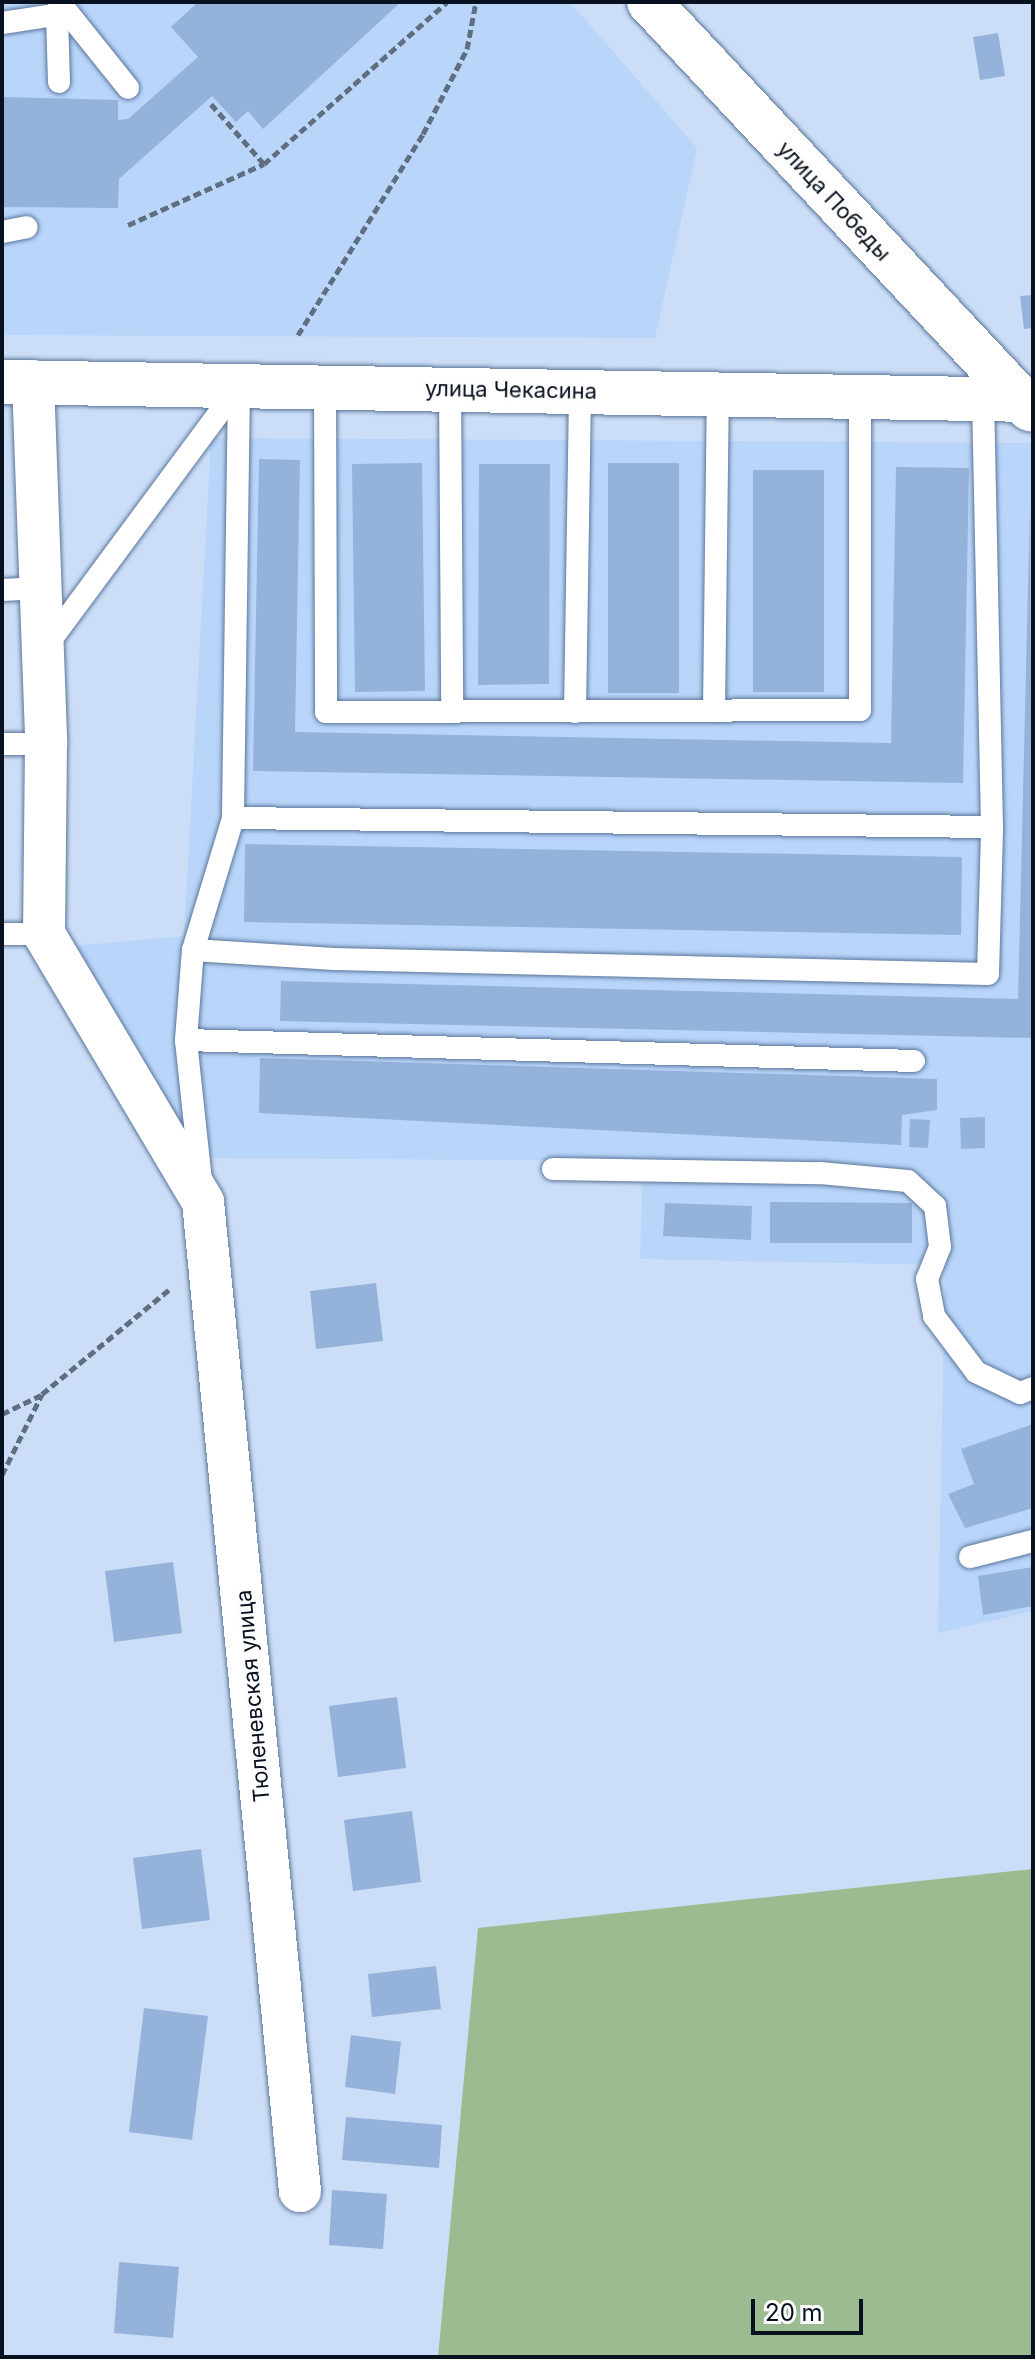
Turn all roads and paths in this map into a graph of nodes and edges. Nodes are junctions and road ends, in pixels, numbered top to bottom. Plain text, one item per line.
1 (447, 2) edge
2 (476, 2) edge
3 (649, 2) edge
4 (51, 9) edge
5 (2, 23) edge
6 (59, 82) dead end
7 (128, 88) dead end
8 (211, 104) dead end
9 (264, 164) junction
10 (128, 225) dead end
11 (27, 227) dead end
12 (2, 232) edge
13 (298, 335) dead end
14 (18, 382) edge
15 (239, 385) junction
16 (325, 386) junction
17 (450, 389) junction
18 (580, 391) junction
19 (718, 393) junction
20 (860, 396) junction
21 (1017, 403) edge
22 (21, 589) edge
23 (43, 652) junction
24 (714, 711) junction
25 (452, 712) junction
26 (575, 712) junction
27 (2, 744) edge
28 (46, 744) junction
29 (233, 818) junction
30 (992, 827) junction
31 (2, 934) edge
32 (44, 934) junction
33 (193, 950) junction
34 (186, 1040) junction
35 (914, 1061) dead end
36 (553, 1169) dead end
37 (203, 1202) junction
38 (209, 1257) junction
39 (1033, 1388) edge
40 (42, 1394) junction
41 (2, 1414) edge
42 (2, 1475) edge
43 (1033, 1541) edge
44 (970, 1557) dead end
45 (300, 2191) dead end

1 - 9 path
2 - 13 path
3 - 21 street, улица Победы
4 - 5 lane
4 - 6 lane
4 - 7 lane
8 - 9 path
9 - 10 path
11 - 12 lane
14 - 15 street, улица Чекасина
14 - 22 street
15 - 16 street, улица Чекасина
15 - 23 lane
15 - 29 lane
16 - 17 street, улица Чекасина
16 - 25 lane
17 - 18 street, улица Чекасина
17 - 25 lane
18 - 19 street, улица Чекасина
18 - 26 lane
19 - 20 street, улица Чекасина
19 - 24 lane
20 - 21 street, улица Чекасина
20 - 24 lane
21 - 30 lane
22 - 23 street
23 - 28 street
24 - 26 lane
25 - 26 lane
27 - 28 lane
28 - 32 street
29 - 30 lane
29 - 33 lane
30 - 33 lane
31 - 32 lane
32 - 37 street
33 - 34 lane
34 - 35 lane
34 - 37 lane
36 - 39 lane
37 - 38 street, Тюленевская улица
38 - 40 path
38 - 45 street, Тюленевская улица
40 - 41 path
40 - 42 path
43 - 44 lane

